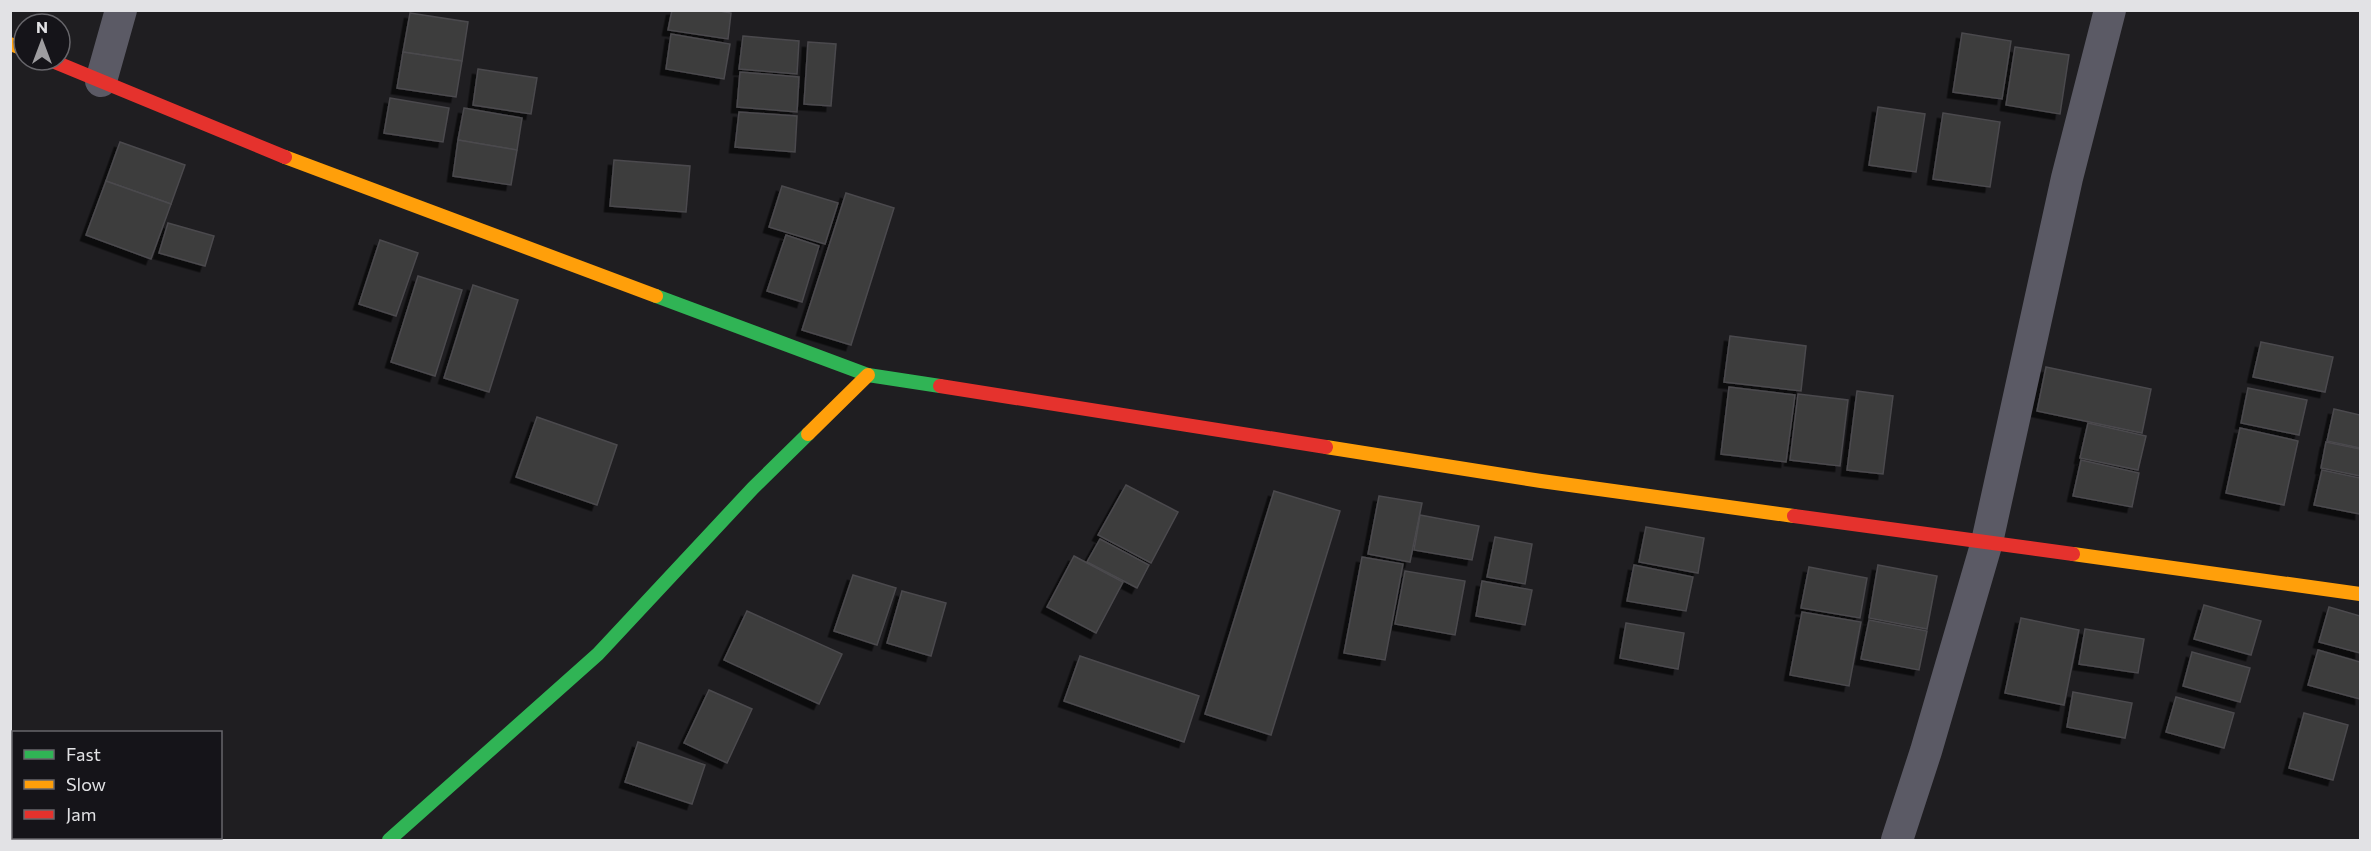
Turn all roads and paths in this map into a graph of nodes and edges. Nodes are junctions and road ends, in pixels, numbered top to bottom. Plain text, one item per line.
1 (121, 10) edge
2 (2110, 10) edge
3 (72, 69) edge
4 (101, 81) junction
5 (868, 375) junction
6 (1987, 542) junction
7 (2361, 594) edge
8 (389, 840) edge
9 (1897, 840) edge

1 - 4 street
2 - 6 street
3 - 4 street
4 - 5 street
5 - 6 street
5 - 8 street
6 - 7 street
6 - 9 street

